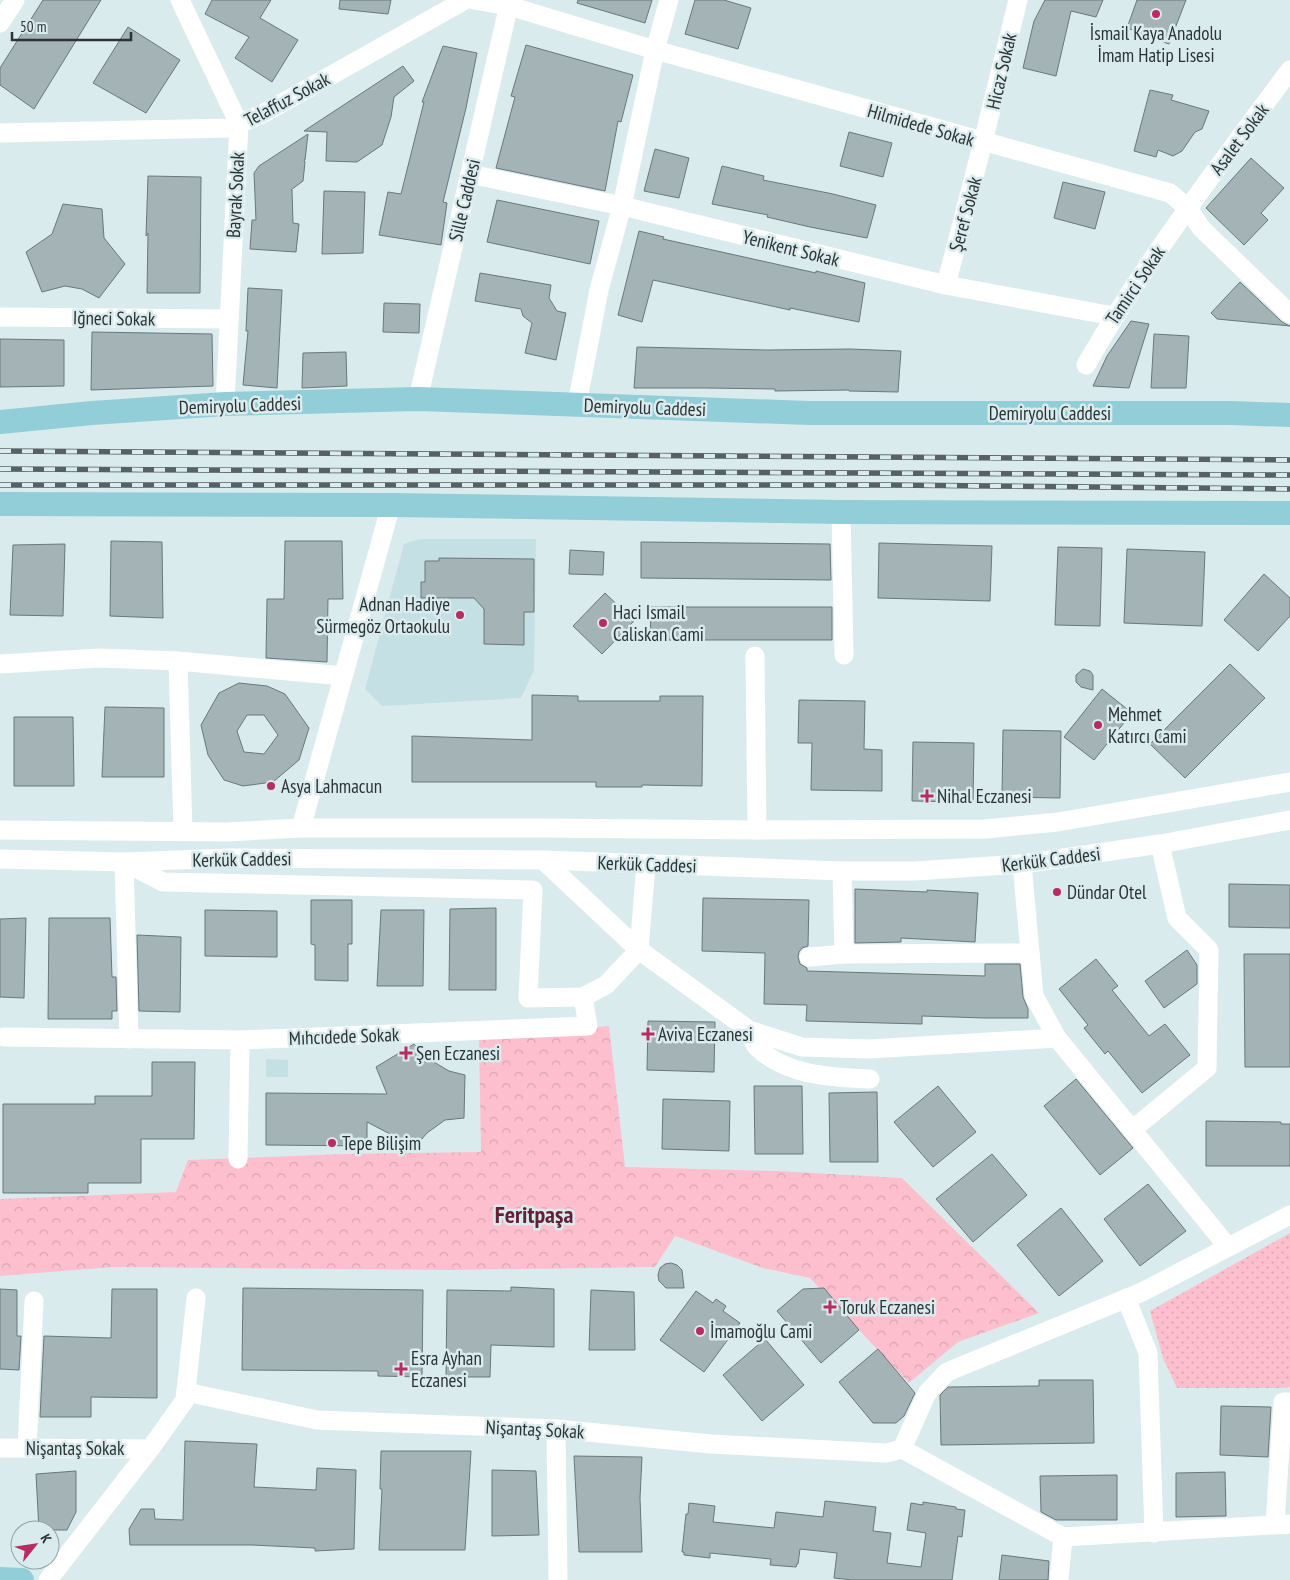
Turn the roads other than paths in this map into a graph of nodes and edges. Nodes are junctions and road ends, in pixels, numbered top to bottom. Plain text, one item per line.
1 (15, 0) edge
2 (180, 0) edge
3 (465, 0) edge
4 (474, 0) edge
5 (669, 0) edge
6 (1018, 0) edge
7 (509, 3) edge
8 (0, 23) edge
9 (655, 50) junction
10 (1290, 70) edge
11 (239, 124) junction
12 (0, 133) edge
13 (984, 142) junction
14 (470, 174) junction
15 (622, 206) junction
16 (1188, 208) junction
17 (946, 286) junction
18 (1290, 314) edge
19 (1114, 316) junction
20 (0, 317) edge
21 (229, 319) junction
22 (1086, 365) dead end
23 (418, 400) junction
24 (225, 404) junction
25 (577, 404) junction
26 (1290, 415) edge
27 (0, 422) edge
28 (0, 504) edge
29 (391, 505) junction
30 (841, 512) junction
31 (1290, 513) edge
32 (844, 655) dead end
33 (755, 656) dead end
34 (178, 662) junction
35 (0, 664) edge
36 (343, 676) junction
37 (1290, 782) edge
38 (1290, 820) edge
39 (301, 828) junction
40 (0, 830) edge
41 (757, 830) junction
42 (183, 831) junction
43 (1160, 844) junction
44 (0, 859) edge
45 (543, 860) junction
46 (124, 862) junction
47 (646, 864) junction
48 (1022, 864) junction
49 (842, 871) junction
50 (638, 950) junction
51 (1030, 953) junction
52 (844, 954) junction
53 (809, 957) dead end
54 (583, 997) junction
55 (749, 1030) junction
56 (4, 1036) dead end
57 (1057, 1038) junction
58 (129, 1039) junction
59 (240, 1040) junction
60 (870, 1079) dead end
61 (1132, 1130) junction
62 (238, 1159) dead end
63 (1290, 1215) edge
64 (1228, 1247) junction
65 (196, 1298) dead end
66 (1126, 1298) junction
67 (34, 1301) dead end
68 (186, 1392) junction
69 (1290, 1402) edge
70 (556, 1429) junction
71 (0, 1448) edge
72 (26, 1448) junction
73 (150, 1449) junction
74 (894, 1451) junction
75 (1282, 1524) edge
76 (1154, 1532) junction
77 (1063, 1537) junction
78 (0, 1579) edge
79 (22, 1580) edge
80 (48, 1580) edge
81 (558, 1580) edge
82 (1059, 1580) edge

1 - 8 street
2 - 11 street, Bayrak Sokak
3 - 11 street, Telaffuz Sokak
4 - 7 street
5 - 9 street
6 - 13 street, Hicaz Sokak
7 - 9 street, Hilmidede Sokak
7 - 14 street, Sille Caddesi
9 - 13 street, Hilmidede Sokak
9 - 15 street
10 - 16 street, Asalet Sokak
11 - 12 street, Telaffuz Sokak
11 - 21 street, Bayrak Sokak
13 - 16 street, Hilmidede Sokak
13 - 17 street, Şeref Sokak
14 - 15 street, Yenikent Sokak
14 - 23 street, Sille Caddesi
15 - 17 street, Yenikent Sokak
15 - 25 street
16 - 18 street, Hilmidede Sokak
16 - 19 street, Tamirci Sokak
17 - 19 street, Yenikent Sokak
19 - 22 street, Tamirci Sokak
20 - 21 street, Iğneci Sokak
21 - 24 street, Bayrak Sokak
23 - 24 main road, Demiryolu Caddesi
23 - 25 main road, Demiryolu Caddesi
24 - 27 main road, Demiryolu Caddesi
25 - 26 main road, Demiryolu Caddesi
28 - 29 main road
29 - 30 main road
29 - 36 street
30 - 31 main road
30 - 32 street
33 - 41 street
34 - 35 street
34 - 36 street
34 - 42 street
36 - 39 street
37 - 41 street, Kerkük Caddesi
38 - 43 street, Kerkük Caddesi
39 - 41 street, Kerkük Caddesi
39 - 42 street, Kerkük Caddesi
40 - 42 street, Kerkük Caddesi
43 - 48 street, Kerkük Caddesi
43 - 61 street
44 - 46 street, Kerkük Caddesi
45 - 46 street, Kerkük Caddesi
45 - 47 street, Kerkük Caddesi
45 - 50 street
46 - 54 street
46 - 58 street
47 - 49 street, Kerkük Caddesi
47 - 50 street
48 - 49 street, Kerkük Caddesi
48 - 51 street
49 - 52 street
50 - 54 street
50 - 55 street
51 - 52 street
51 - 57 street
52 - 53 street
54 - 59 street, Mıhcıdede Sokak
55 - 57 street
55 - 60 street
56 - 58 street, Mıhcıdede Sokak
57 - 61 street
58 - 59 street, Mıhcıdede Sokak
59 - 62 street
61 - 64 street
63 - 64 street
64 - 66 street
65 - 68 street
66 - 74 street
66 - 76 street
67 - 72 street
68 - 70 street, Nişantaş Sokak
68 - 73 street
69 - 75 street
70 - 74 street, Nişantaş Sokak
70 - 81 street
71 - 72 street, Nişantaş Sokak
72 - 73 street, Nişantaş Sokak
73 - 80 street
74 - 77 street
75 - 76 street
76 - 77 street
77 - 82 street
78 - 79 main road

